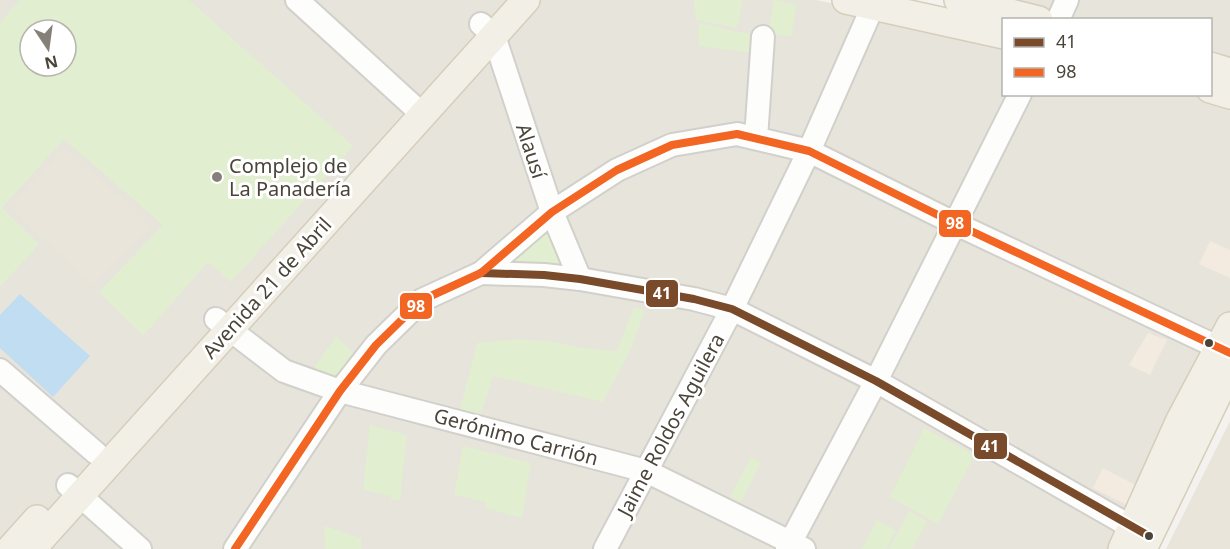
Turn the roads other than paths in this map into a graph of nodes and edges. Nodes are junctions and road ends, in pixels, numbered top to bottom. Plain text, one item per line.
1 (297, 0) edge
2 (503, 0) edge
3 (526, 0) edge
4 (846, 0) edge
5 (958, 0) edge
6 (1067, 0) edge
7 (873, 6) junction
8 (1031, 18) edge
9 (1059, 18) edge
10 (487, 30) junction
11 (1002, 35) edge
12 (763, 37) dead end
13 (1212, 67) edge
14 (1230, 72) edge
15 (1212, 90) edge
16 (1230, 95) edge
17 (1019, 96) edge
18 (416, 110) junction
19 (756, 138) junction
20 (809, 151) junction
21 (552, 212) junction
22 (954, 224) junction
23 (481, 273) junction
24 (580, 279) junction
25 (732, 309) junction
26 (222, 325) junction
27 (1227, 349) edge
28 (0, 370) edge
29 (876, 381) junction
30 (340, 391) junction
31 (96, 453) junction
32 (646, 471) junction
33 (74, 490) junction
34 (1136, 541) edge
35 (794, 547) edge
36 (10, 549) edge
37 (32, 549) edge
38 (140, 549) edge
39 (235, 549) edge
40 (605, 549) edge

1 - 18 street
2 - 10 main road, Avenida 21 de Abril
3 - 10 main road, Avenida 21 de Abril
4 - 7 main road
5 - 8 main road
6 - 9 street
7 - 11 main road
7 - 20 street, Jaime Roldos Aguilera
10 - 18 main road, Avenida 21 de Abril
10 - 21 street, Alausí
12 - 19 street
13 - 14 main road
15 - 16 main road
17 - 22 street
18 - 26 main road, Avenida 21 de Abril
19 - 20 street
19 - 21 street
20 - 22 street
20 - 25 street, Jaime Roldos Aguilera
21 - 23 street
21 - 24 street, Alausí
22 - 27 street
22 - 29 street
23 - 24 street
23 - 30 street
24 - 25 street
25 - 29 street
25 - 32 street, Jaime Roldos Aguilera
26 - 30 street, Gerónimo Carrión
26 - 31 main road, Avenida 21 de Abril
26 - 33 main road, Avenida 21 de Abril
27 - 34 main road
28 - 31 street
29 - 34 street
29 - 35 street
30 - 32 street, Gerónimo Carrión
30 - 39 street
31 - 33 main road, Avenida 21 de Abril
32 - 35 street, Gerónimo Carrión
32 - 40 street, Jaime Roldos Aguilera
33 - 36 main road, Avenida 21 de Abril
33 - 37 main road, Avenida 21 de Abril
33 - 38 street

